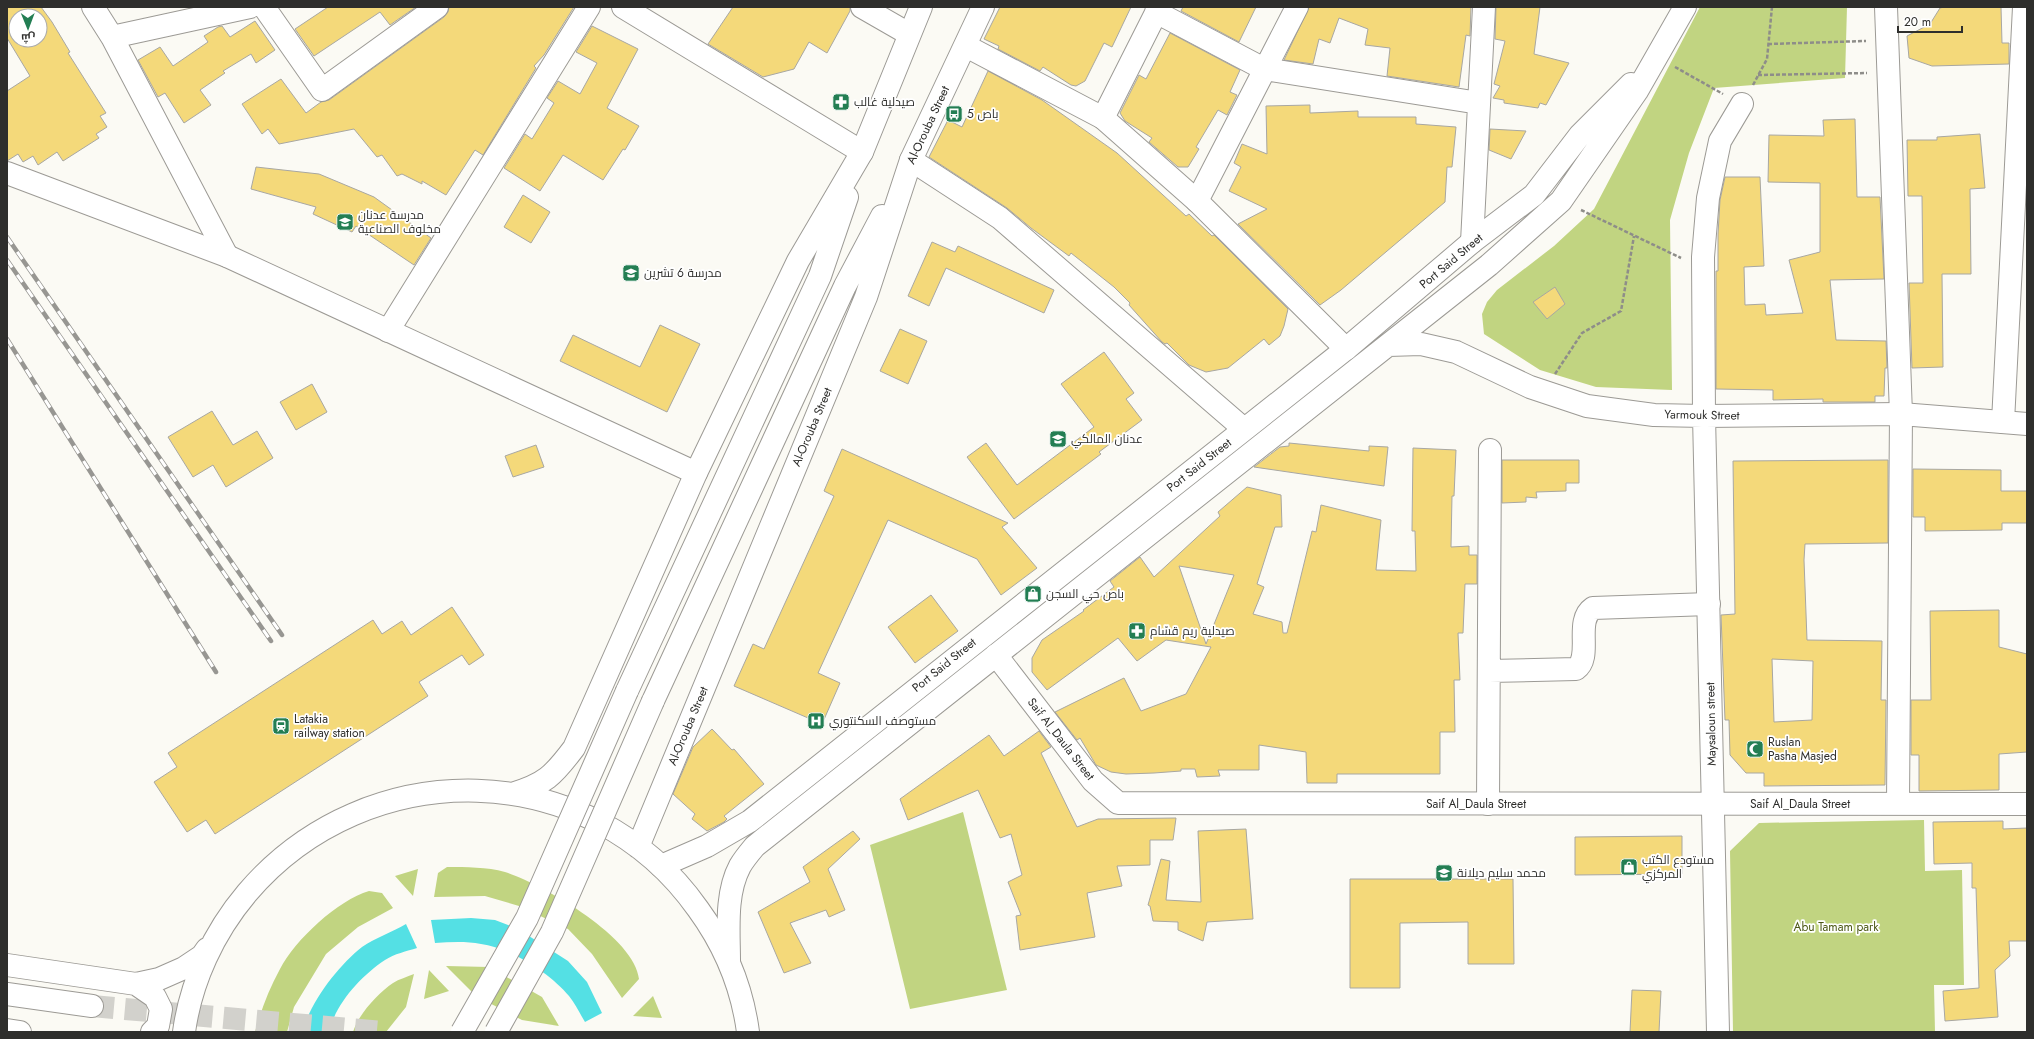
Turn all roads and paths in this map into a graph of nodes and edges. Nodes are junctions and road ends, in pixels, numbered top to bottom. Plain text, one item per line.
1 (93, 7) edge
2 (250, 7) edge
3 (264, 7) edge
4 (437, 7) edge
5 (589, 7) edge
6 (623, 7) edge
7 (862, 7) edge
8 (921, 7) edge
9 (983, 7) edge
10 (1297, 7) edge
11 (1484, 7) edge
12 (1685, 7) edge
13 (1772, 7) edge
14 (1886, 7) edge
15 (2024, 7) edge
16 (1157, 10) edge
17 (909, 34) junction
18 (112, 36) junction
19 (1887, 40) junction
20 (1768, 44) junction
21 (966, 46) junction
22 (1657, 58) junction
23 (1264, 70) junction
24 (1888, 73) junction
25 (1758, 76) junction
26 (1479, 103) junction
27 (1742, 104) junction
28 (1103, 118) junction
29 (2023, 122) edge
30 (862, 152) junction
31 (911, 160) junction
32 (7, 173) edge
33 (1197, 201) junction
34 (1561, 201) junction
35 (1634, 236) junction
36 (1472, 242) junction
37 (228, 256) junction
38 (1703, 269) junction
39 (388, 331) junction
40 (1388, 345) junction
41 (1346, 349) junction
42 (1543, 392) junction
43 (1901, 414) junction
44 (1704, 416) junction
45 (2003, 422) junction
46 (2027, 424) edge
47 (1244, 429) junction
48 (1490, 450) dead end
49 (696, 473) junction
50 (1709, 604) junction
51 (996, 655) junction
52 (1489, 671) junction
53 (512, 794) junction
54 (1898, 803) junction
55 (1488, 804) junction
56 (1713, 804) junction
57 (2027, 804) edge
58 (638, 847) junction
59 (661, 866) junction
60 (215, 938) junction
61 (729, 961) junction
62 (7, 965) edge
63 (136, 984) junction
64 (7, 994) edge
65 (92, 1006) tunnel mouth
66 (7, 1030) edge
67 (20, 1032) edge
68 (152, 1032) edge
69 (184, 1032) edge
70 (462, 1032) edge
71 (496, 1032) edge
72 (748, 1032) edge
73 (1718, 1032) edge

1 - 18 main road
2 - 18 main road
3 - 4 main road
5 - 39 main road
6 - 30 main road
7 - 17 main road
8 - 17 main road
9 - 21 main road, Al-Orouba Street
10 - 23 main road
11 - 26 main road
12 - 22 main road, Port Said Street
13 - 20 path
14 - 19 main road
15 - 29 main road
16 - 23 main road
16 - 28 main road
17 - 30 main road
18 - 37 main road
19 - 20 path
19 - 24 main road
20 - 25 path
21 - 28 main road
21 - 31 main road, Al-Orouba Street
22 - 27 path
22 - 34 main road
22 - 36 main road, Port Said Street
23 - 26 main road
23 - 33 main road
24 - 25 path
24 - 43 main road
25 - 27 path
26 - 36 main road
27 - 38 main road, Maysaloun street
28 - 33 main road
29 - 45 main road
30 - 49 main road
30 - 70 main road, bridge
31 - 47 main road
31 - 58 main road, Al-Orouba Street
31 - 71 main road, bridge
32 - 37 main road
33 - 41 main road
34 - 35 path
34 - 40 main road
35 - 38 path
35 - 42 path
36 - 41 main road, Port Said Street
37 - 39 main road
38 - 44 main road, Maysaloun street
39 - 49 main road
40 - 42 main road, Yarmouk Street
40 - 51 main road
41 - 47 main road, Port Said Street
42 - 44 main road, Yarmouk Street
43 - 44 main road, Yarmouk Street
43 - 45 main road, Yarmouk Street
43 - 54 main road
44 - 50 main road, Maysaloun street
45 - 46 main road, Yarmouk Street
47 - 59 main road, Port Said Street
48 - 52 main road
49 - 53 main road
50 - 52 main road
50 - 56 main road, Maysaloun street
51 - 55 main road, Saif Al_Daula Street
51 - 61 main road
52 - 55 main road
53 - 58 main road
53 - 60 main road
54 - 56 main road, Saif Al_Daula Street
54 - 57 main road, Saif Al_Daula Street
55 - 56 main road, Saif Al_Daula Street
56 - 73 main road, Maysaloun street
58 - 59 main road
59 - 61 main road
60 - 63 main road
60 - 69 main road
61 - 72 main road
62 - 63 main road
63 - 68 main road
64 - 65 main road
66 - 67 main road

